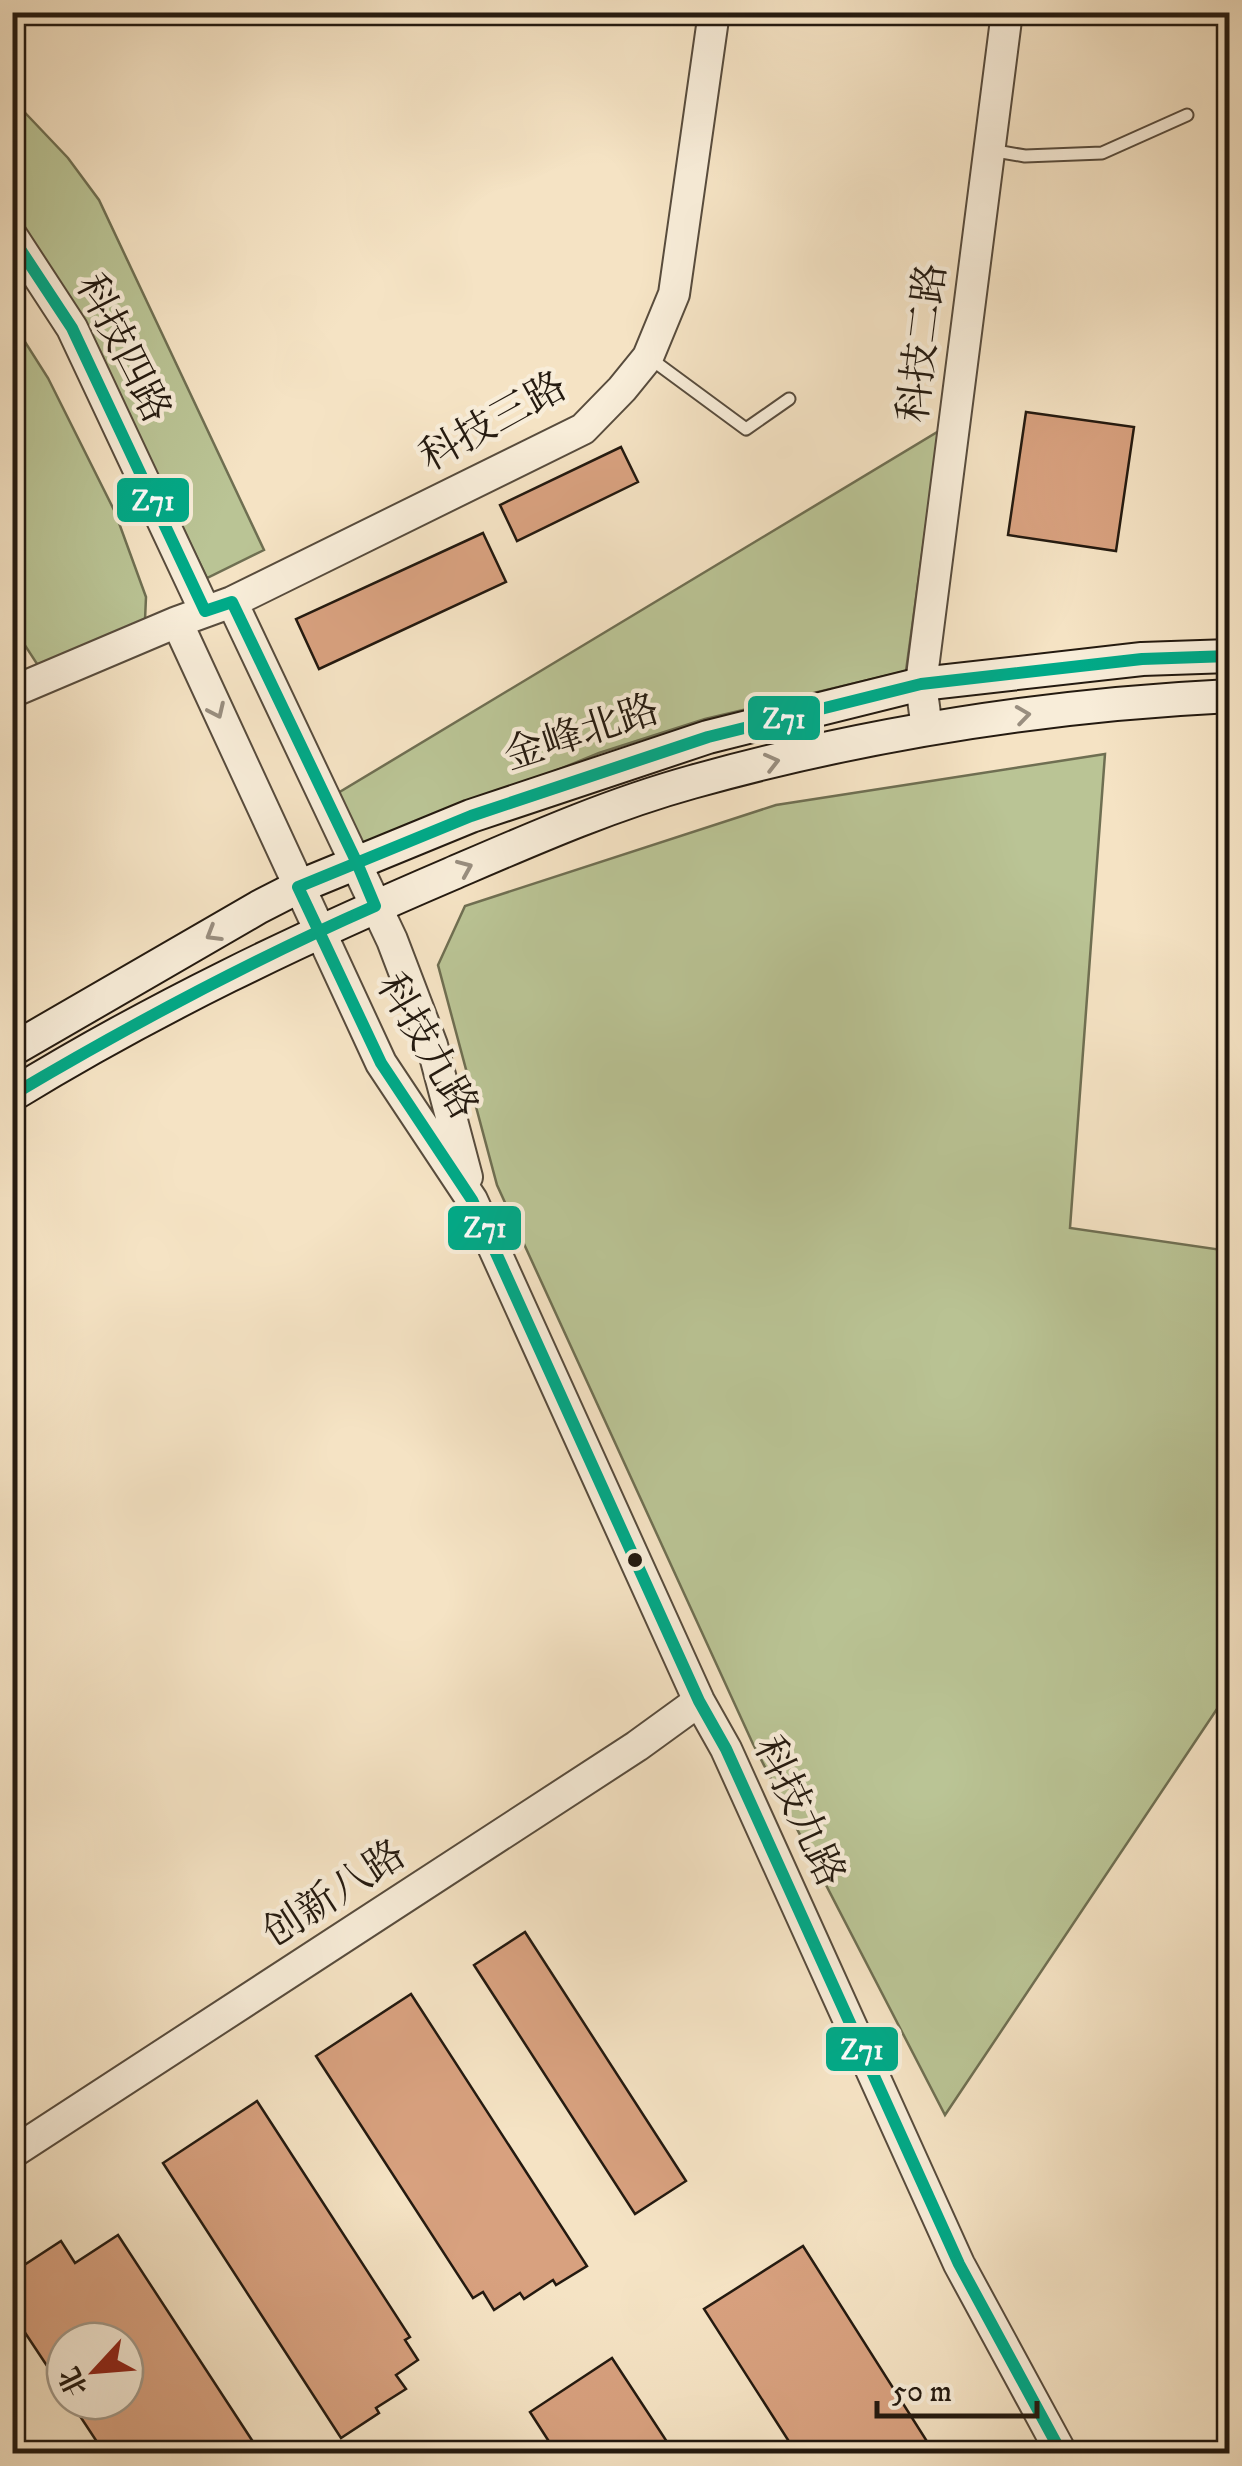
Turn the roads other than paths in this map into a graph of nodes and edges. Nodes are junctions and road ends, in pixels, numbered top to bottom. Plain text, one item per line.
1 (714, 12) edge
2 (1007, 12) edge
3 (1187, 115) dead end
4 (989, 150) junction
5 (12, 236) edge
6 (648, 356) junction
7 (789, 398) dead end
8 (204, 612) junction
9 (1230, 656) edge
10 (921, 684) junction
11 (12, 692) edge
12 (1230, 696) edge
13 (926, 729) junction
14 (357, 862) junction
15 (298, 887) junction
16 (375, 906) junction
17 (320, 930) junction
18 (12, 1050) edge
19 (12, 1095) edge
20 (472, 1200) junction
21 (699, 1701) junction
22 (12, 2153) edge
23 (1062, 2454) edge

1 - 6 street, 科技三路
2 - 4 street, 科技二路
3 - 4 lane
4 - 10 street, 科技二路
5 - 8 street, 科技四路
6 - 7 lane
6 - 8 street, 科技三路
8 - 11 street, 科技三路
8 - 14 street, 科技四路
8 -> 15 street, 科技四路
9 - 10 main road, 金峰北路
10 - 13 street, 科技二路
10 - 14 main road, 金峰北路
13 -> 12 main road, 金峰北路
16 -> 13 main road, 金峰北路
14 - 15 main road, 金峰北路
14 - 16 street, 科技四路
15 - 17 street, 科技四路
15 -> 18 main road, 金峰北路
16 - 17 main road, 金峰北路
16 - 20 street, 科技九路
17 - 19 main road, 金峰北路
17 - 20 street, 科技九路
20 - 21 street, 科技九路
21 - 22 street, 创新八路
21 - 23 street, 科技九路

